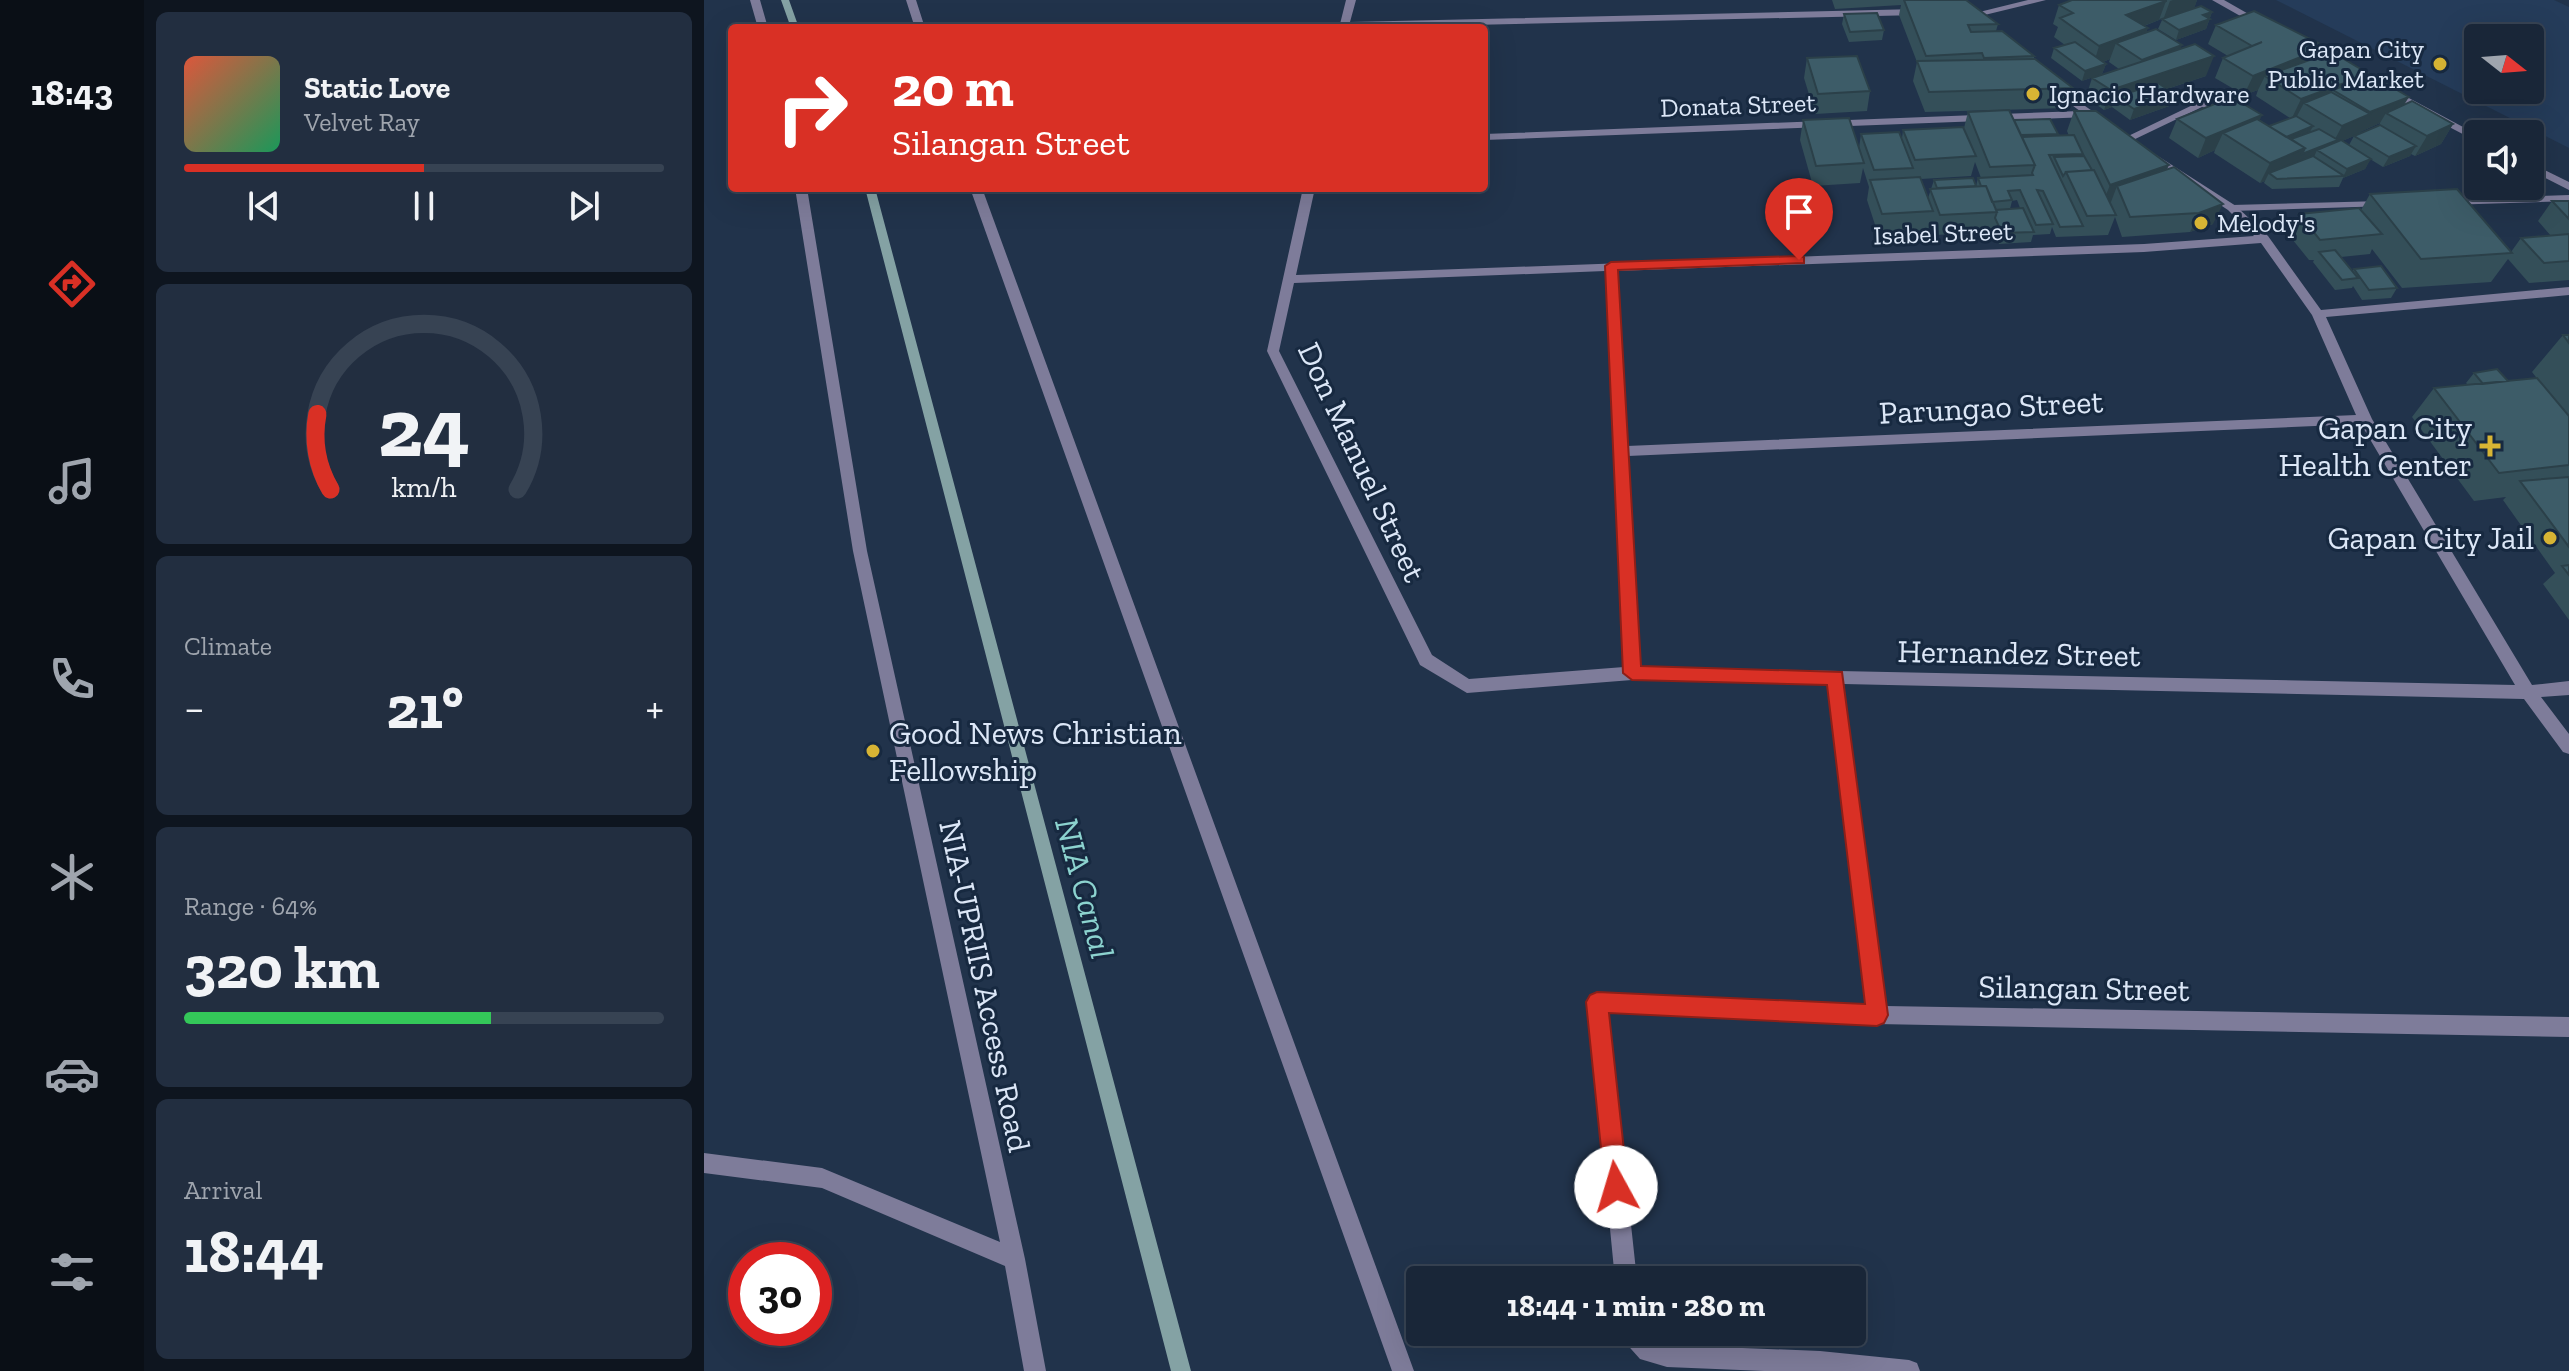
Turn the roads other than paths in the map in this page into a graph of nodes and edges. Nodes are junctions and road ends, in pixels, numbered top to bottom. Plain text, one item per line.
1 (755, 0) edge
2 (911, 0) edge
3 (1351, 0) edge
4 (2041, 0) edge
5 (2217, 0) edge
6 (1939, 12) edge
7 (762, 24) edge
8 (919, 24) edge
9 (1345, 24) edge
10 (1463, 24) edge
11 (1975, 27) edge
12 (2272, 29) edge
13 (2039, 75) edge
14 (2382, 88) edge
15 (2089, 114) junction
16 (2238, 116) edge
17 (2464, 132) edge
18 (1488, 137) edge
19 (2127, 139) junction
20 (2544, 174) edge
21 (2569, 174) edge
22 (2557, 181) junction
23 (2569, 187) edge
24 (802, 192) edge
25 (977, 192) edge
26 (1308, 192) edge
27 (2569, 198) edge
28 (2431, 202) edge
29 (2400, 203) edge
30 (2232, 208) junction
31 (2264, 239) junction
32 (1611, 266) junction
33 (1288, 279) junction
34 (2569, 291) edge
35 (2318, 314) junction
36 (2365, 419) junction
37 (1620, 451) junction
38 (1632, 673) junction
39 (1835, 678) junction
40 (1467, 686) joint
41 (2569, 688) edge
42 (2528, 692) junction
43 (2569, 747) edge
44 (1877, 1015) junction
45 (2569, 1027) edge
46 (704, 1163) edge
47 (1014, 1259) junction
48 (1625, 1266) edge
49 (1644, 1346) edge
50 (1819, 1366) edge
51 (1035, 1371) edge
52 (1403, 1371) edge
53 (1909, 1371) edge

1 - 7 street
2 - 8 street
3 - 9 street
4 - 11 street
5 - 12 street
6 - 10 street
13 - 15 street
14 - 17 street
15 - 18 street, Donata Street
15 - 19 street
16 - 19 street
19 - 30 street
20 - 22 street
21 - 22 street
22 - 23 street
24 - 47 street, NIA-UPRIIS Access Road
25 - 52 street
26 - 33 street, Don Manuel Street
27 - 28 street
29 - 30 street
30 - 31 street
31 - 32 street, Isabel Street
31 - 35 street
32 - 33 street, Isabel Street
32 - 37 street
33 - 40 street, Don Manuel Street
34 - 35 street
35 - 36 street
36 - 37 street, Parungao Street
36 - 42 street
37 - 38 street
38 - 39 street, Hernandez Street
38 - 40 street, Hernandez Street
39 - 42 street, Hernandez Street
39 - 44 street
41 - 42 street, Hernandez Street
42 - 43 street
44 - 45 street, Silangan Street
44 - 48 street, Silangan Street
46 - 47 street
47 - 51 street, NIA-UPRIIS Access Road
49 - 50 street
50 - 53 street

